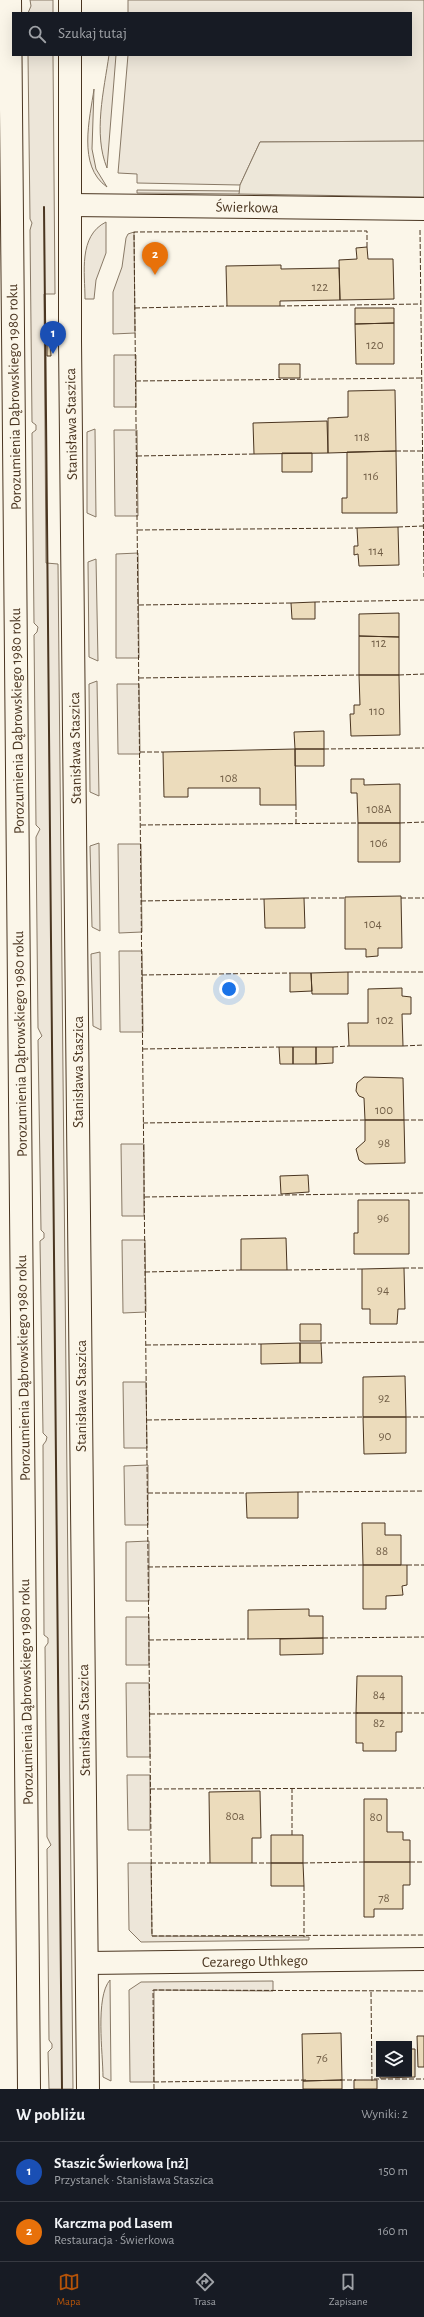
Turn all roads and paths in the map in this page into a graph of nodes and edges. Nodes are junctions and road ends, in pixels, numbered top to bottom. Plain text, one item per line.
1 (10, 0) edge
2 (70, 0) edge
3 (70, 12) edge
4 (70, 56) edge
5 (70, 205) junction
6 (424, 210) edge
7 (424, 1959) edge
8 (87, 1963) junction
9 (29, 2089) edge
10 (88, 2089) edge

1 - 9 street, Porozumienia Dąbrowskiego 1980 roku
2 - 3 street
4 - 5 street, Stanisława Staszica
5 - 6 street, Świerkowa
5 - 8 street, Stanisława Staszica
7 - 8 street, Cezarego Uthkego
8 - 10 street, Stanisława Staszica

